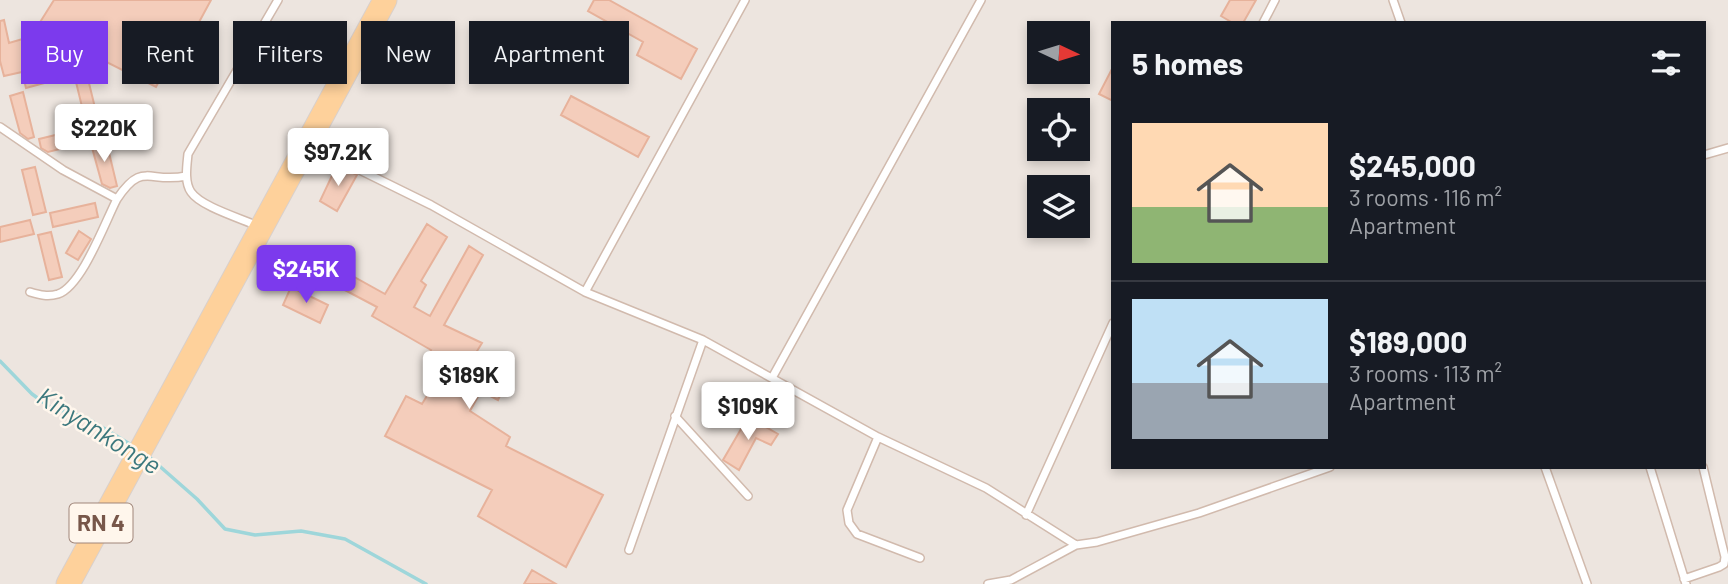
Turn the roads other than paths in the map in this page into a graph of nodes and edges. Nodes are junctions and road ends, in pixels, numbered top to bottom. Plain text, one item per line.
1 (278, 0) edge
2 (385, 0) edge
3 (745, 0) edge
4 (981, 0) edge
5 (1275, 0) edge
6 (1393, 0) edge
7 (1264, 21) edge
8 (1400, 21) edge
9 (0, 127) edge
10 (307, 144) junction
11 (1728, 149) edge
12 (1706, 154) edge
13 (186, 176) junction
14 (117, 200) junction
15 (261, 227) junction
16 (30, 292) dead end
17 (585, 292) junction
18 (1111, 327) edge
19 (703, 340) junction
20 (772, 377) junction
21 (676, 416) junction
22 (878, 437) junction
23 (1325, 469) edge
24 (1546, 469) edge
25 (1651, 469) edge
26 (1703, 469) edge
27 (748, 496) dead end
28 (1027, 515) junction
29 (1076, 545) junction
30 (629, 550) dead end
31 (920, 558) dead end
32 (1685, 581) edge
33 (1005, 583) edge
34 (68, 584) edge
35 (988, 584) edge
36 (1587, 584) edge

1 - 13 lane
2 - 10 main road, RN 4
3 - 17 lane
4 - 20 lane
5 - 7 lane
6 - 8 lane
9 - 14 lane
10 - 15 main road, RN 4
10 - 17 lane
11 - 12 lane
13 - 14 lane
13 - 15 lane
14 - 16 lane
15 - 34 main road, RN 4
17 - 19 lane
18 - 28 lane
19 - 20 lane
19 - 21 lane
20 - 22 lane
21 - 27 lane
21 - 30 lane
22 - 28 lane
22 - 31 lane
23 - 29 lane
24 - 36 lane
25 - 32 lane
26 - 32 lane
28 - 29 lane
29 - 33 lane
33 - 35 lane

